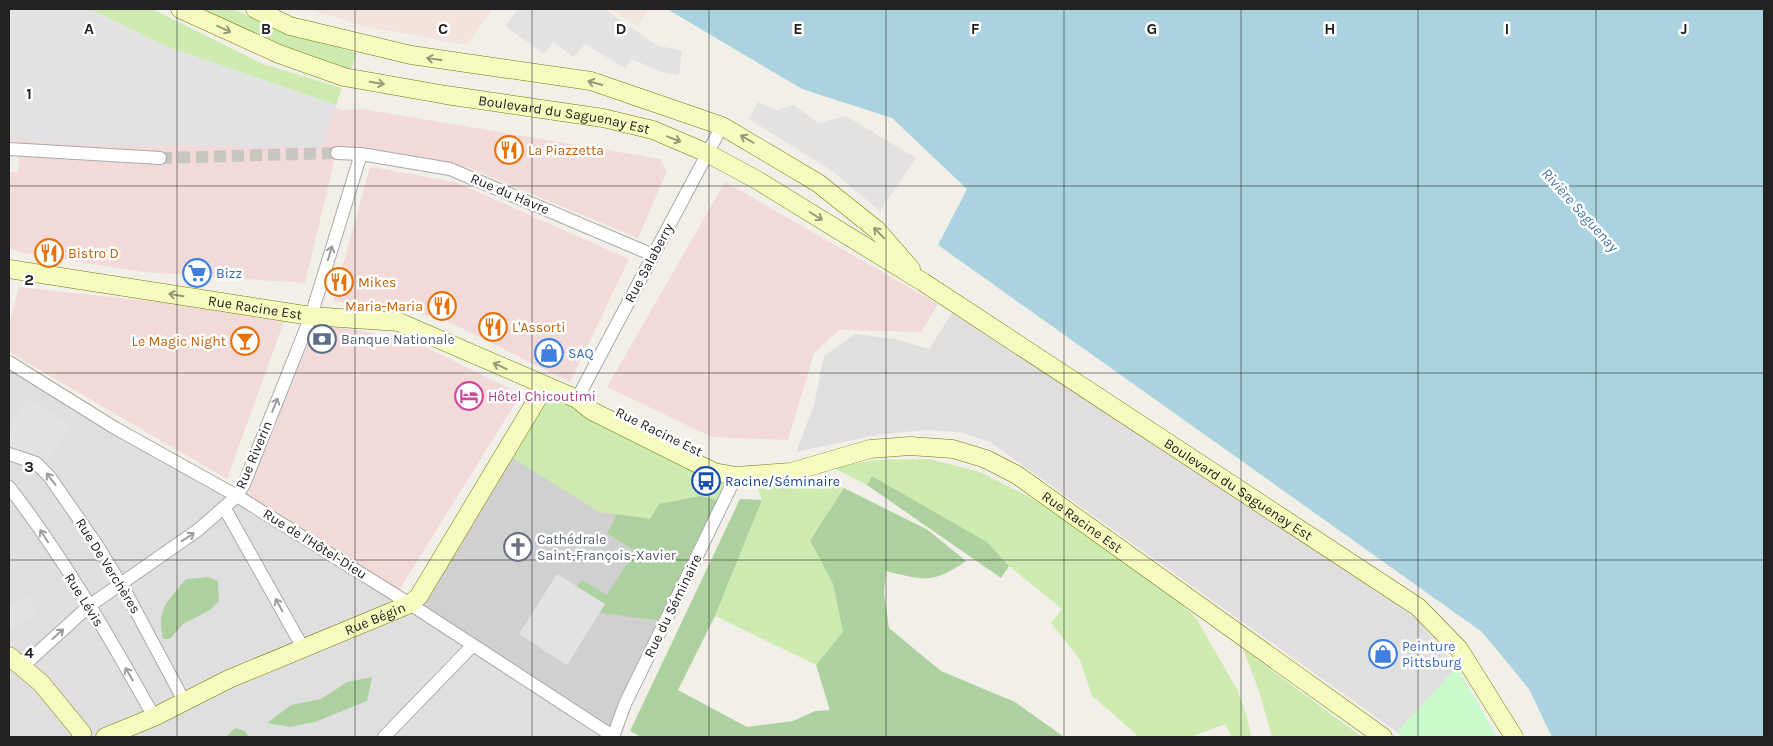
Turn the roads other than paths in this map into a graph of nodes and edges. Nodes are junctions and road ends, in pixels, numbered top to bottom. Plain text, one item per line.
1 (180, 9) edge
2 (255, 9) edge
3 (722, 126) junction
4 (9, 149) edge
5 (337, 153) tunnel mouth
6 (707, 153) junction
7 (361, 154) junction
8 (160, 158) tunnel mouth
9 (653, 255) junction
10 (10, 273) edge
11 (923, 282) junction
12 (311, 316) junction
13 (9, 362) edge
14 (545, 386) junction
15 (577, 399) junction
16 (9, 454) edge
17 (736, 476) junction
18 (9, 486) edge
19 (237, 496) junction
20 (224, 507) junction
21 (120, 584) junction
22 (410, 604) junction
23 (89, 606) junction
24 (473, 645) junction
25 (303, 648) junction
26 (15, 661) edge
27 (184, 701) junction
28 (154, 717) junction
29 (80, 737) edge
30 (105, 737) edge
31 (384, 737) edge
32 (613, 737) edge
33 (1383, 737) edge
34 (1513, 737) edge

1 -> 6 main road, Boulevard du Saguenay Est
3 -> 2 main road, Boulevard du Saguenay Est
3 - 6 street, Rue Salaberry
11 -> 3 main road, Boulevard du Saguenay Est
4 - 8 street
5 - 7 street, Rue du Havre
6 - 9 street, Rue Salaberry
6 -> 11 main road, Boulevard du Saguenay Est
7 - 9 street, Rue du Havre
12 -> 7 street, Rue Riverin
9 - 15 street, Rue Salaberry
12 -> 10 main road, Rue Racine Est
11 - 34 main road, Boulevard du Saguenay Est
14 -> 12 main road, Rue Racine Est
19 -> 12 street, Rue Riverin
13 - 19 street, Rue de l'Hôtel-Dieu
14 - 15 main road, Rue Racine Est
14 - 22 main road, Rue Bégin
15 - 17 main road, Rue Racine Est
21 -> 16 street, Rue De Verchères
17 - 32 street, Rue du Séminaire
17 - 33 main road, Rue Racine Est
23 -> 18 street, Rue Lévis
19 - 20 street, Rue Riverin
19 - 22 street, Rue de l'Hôtel-Dieu
21 -> 20 street, Rue Riverin
25 -> 20 street
21 - 23 street, Rue Riverin
21 - 27 street, Rue De Verchères
22 - 24 street, Rue de l'Hôtel-Dieu
22 - 25 main road, Rue Bégin
26 -> 23 street, Rue Riverin
28 -> 23 street, Rue Lévis
24 - 31 street
24 - 32 street, Rue de l'Hôtel-Dieu
25 - 27 main road, Rue Bégin
26 - 29 main road
27 - 28 main road, Rue Bégin
28 - 30 main road, Rue Bégin

